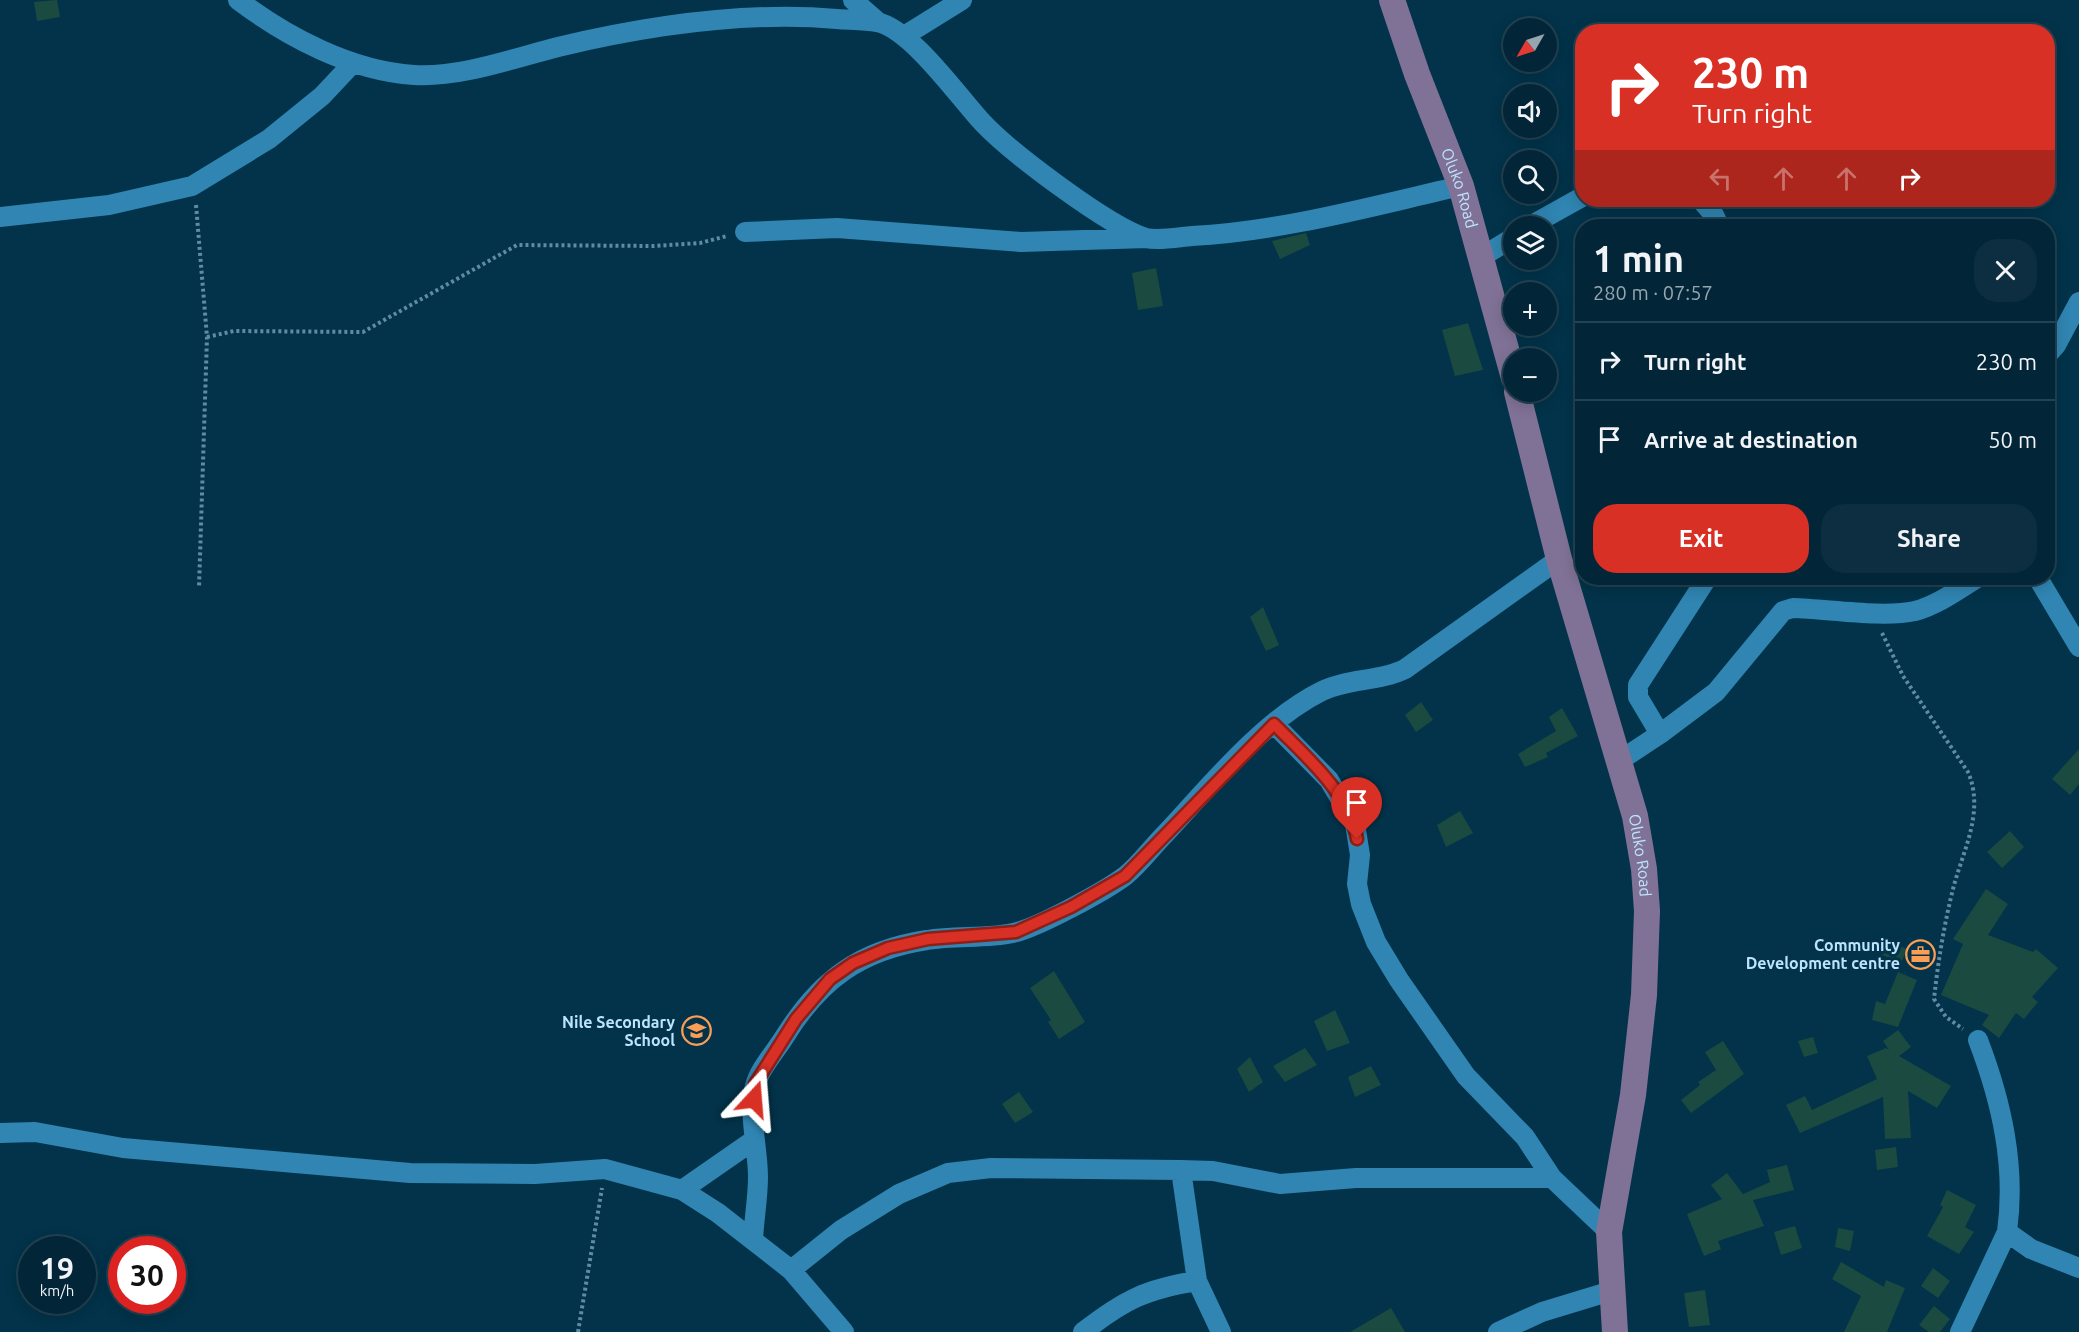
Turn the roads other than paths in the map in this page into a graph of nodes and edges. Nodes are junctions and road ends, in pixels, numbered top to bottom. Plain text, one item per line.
1 (238, 0) edge
2 (853, 0) edge
3 (962, 0) edge
4 (1392, 0) edge
5 (878, 22) junction
6 (904, 36) junction
7 (353, 63) junction
8 (1461, 186) junction
9 (1575, 201) edge
10 (1548, 216) edge
11 (0, 217) edge
12 (745, 232) road end
13 (1147, 238) junction
14 (1503, 244) edge
15 (1483, 256) junction
16 (2079, 302) edge
17 (2055, 346) edge
18 (1506, 348) edge
19 (1520, 402) edge
20 (1559, 559) junction
21 (1702, 585) edge
22 (1965, 585) edge
23 (2042, 585) edge
24 (2079, 648) edge
25 (1274, 724) junction
26 (1660, 734) junction
27 (1619, 761) junction
28 (1978, 1040) road end
29 (0, 1132) edge
30 (754, 1140) junction
31 (1181, 1170) junction
32 (1552, 1178) junction
33 (682, 1190) junction
34 (1609, 1232) junction
35 (2007, 1233) junction
36 (753, 1240) junction
37 (2079, 1268) edge
38 (791, 1270) junction
39 (1197, 1281) junction
40 (1611, 1291) junction
41 (844, 1332) edge
42 (1083, 1332) edge
43 (1221, 1332) edge
44 (1498, 1332) edge
45 (1615, 1332) edge
46 (1960, 1332) edge

1 - 7 street
2 - 5 street
3 - 6 street
4 - 8 main road, Oluko Road
5 - 6 street
5 - 7 street
6 - 13 street
7 - 11 street
8 - 13 street
8 - 15 main road, Oluko Road
9 - 10 street
12 - 13 street
14 - 15 street
15 - 18 main road, Oluko Road
16 - 17 street
19 - 20 main road, Oluko Road
20 - 25 street
20 - 27 main road, Oluko Road
21 - 26 street
22 - 26 street
23 - 24 street
25 - 30 street
25 - 32 street
26 - 27 street
27 - 34 main road, Oluko Road
28 - 35 street
29 - 33 street
30 - 33 street
30 - 36 street
31 - 32 street
31 - 38 street
31 - 39 street
32 - 34 street
33 - 36 street
34 - 40 main road, Oluko Road
35 - 37 street
35 - 46 street
36 - 38 street
38 - 41 street
39 - 42 street
39 - 43 street
40 - 44 street
40 - 45 main road, Oluko Road

